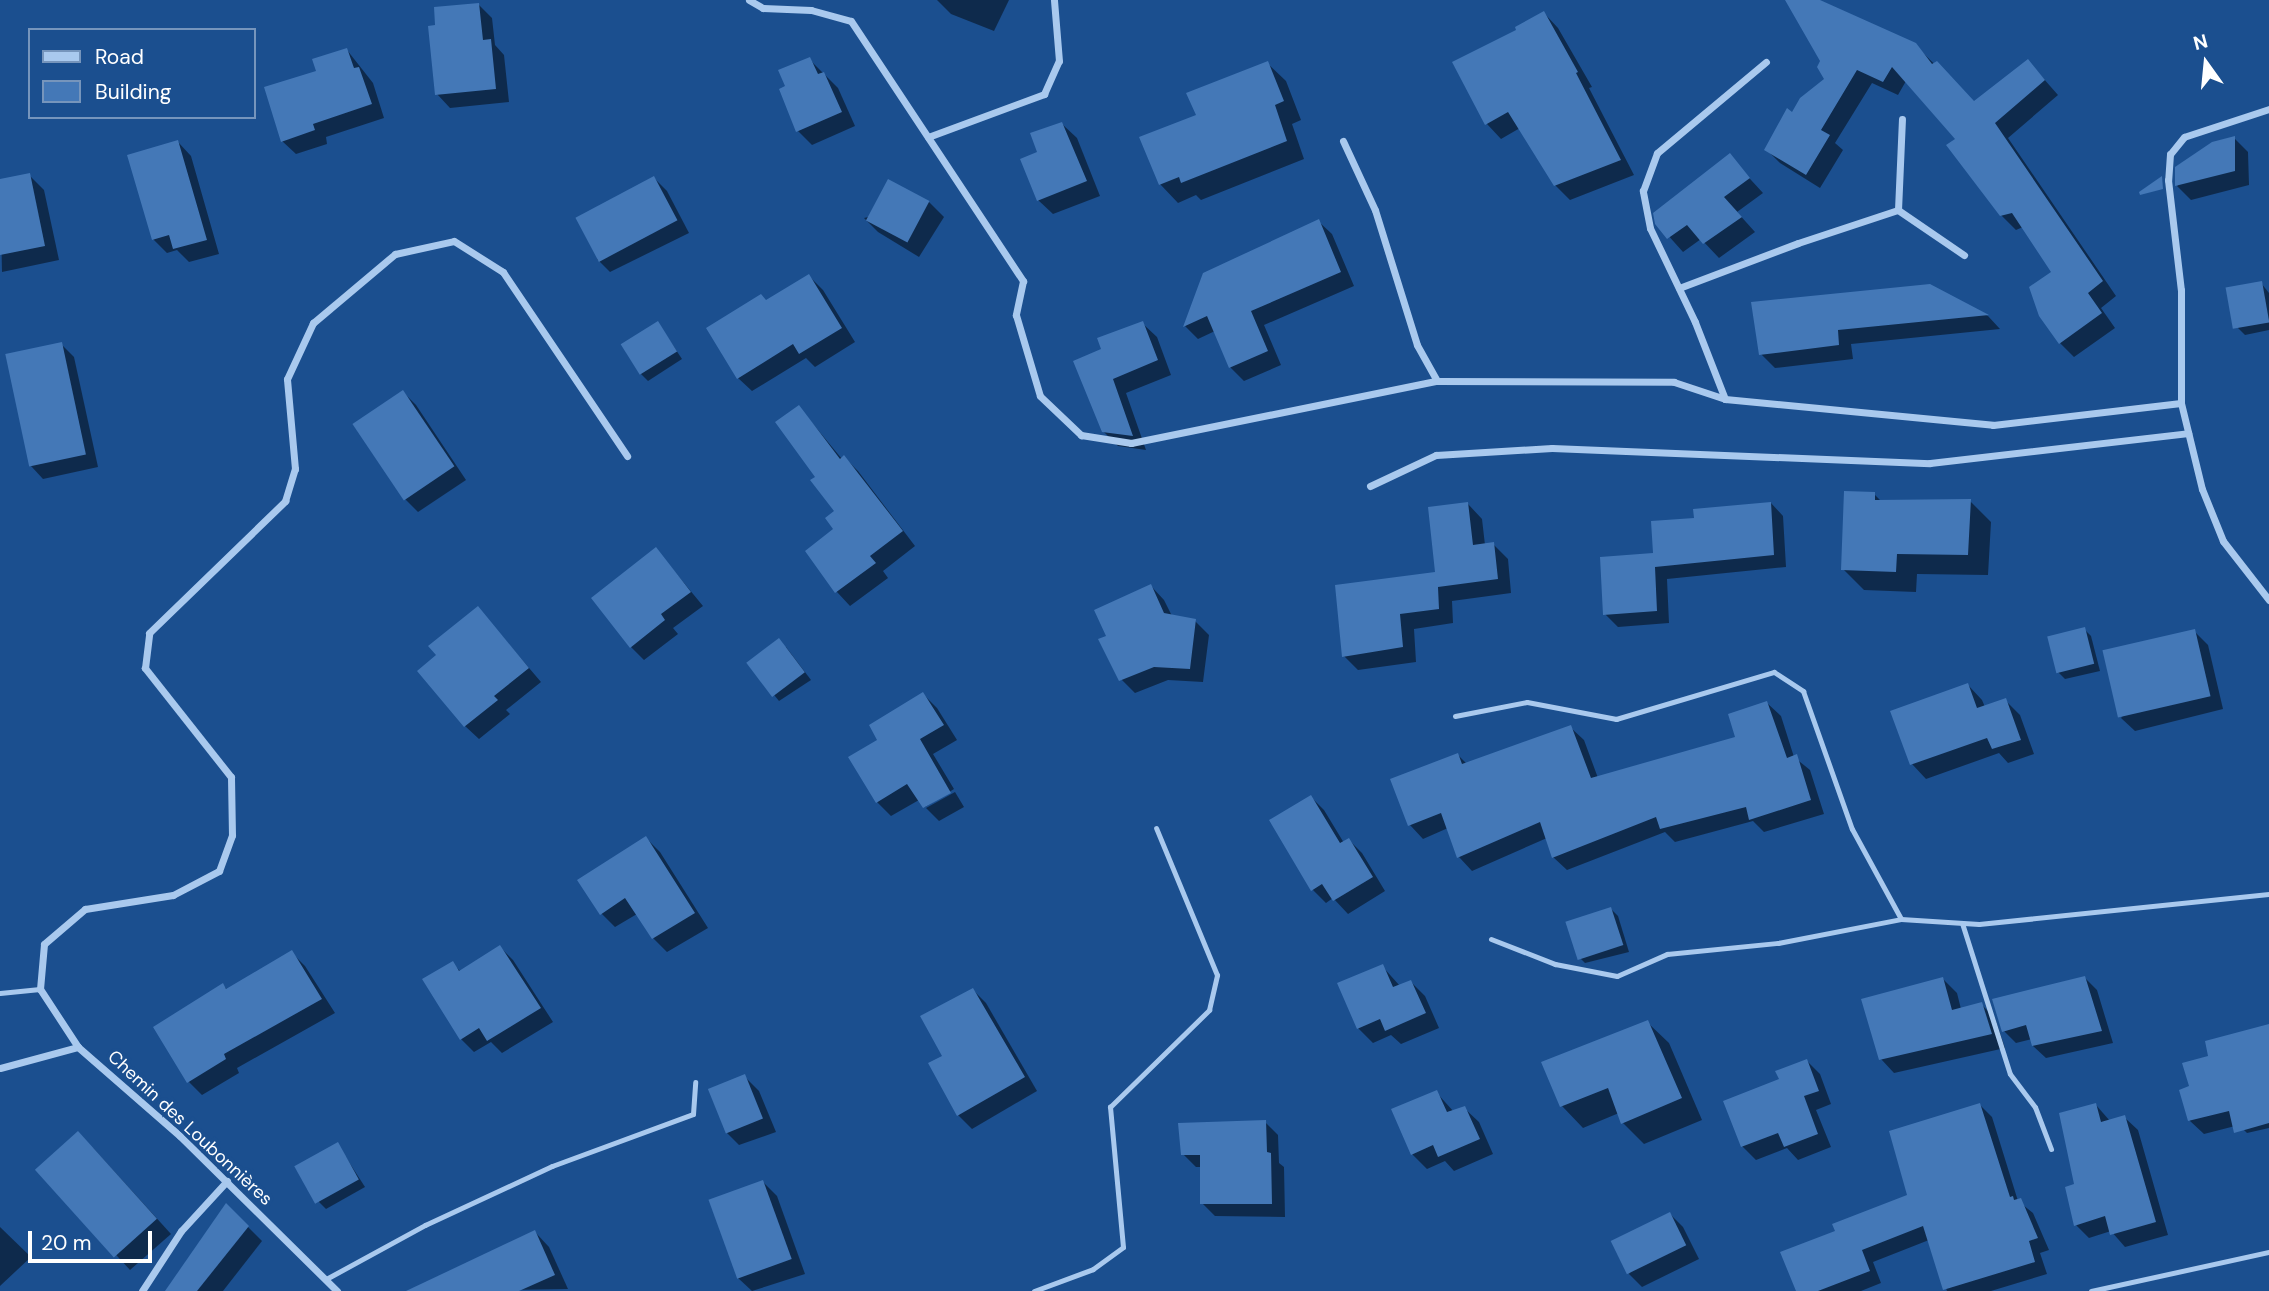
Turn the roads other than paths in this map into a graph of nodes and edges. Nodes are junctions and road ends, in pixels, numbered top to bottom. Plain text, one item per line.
1 (749, 0) edge
2 (1054, 0) edge
3 (1766, 62) dead end
4 (2269, 109) edge
5 (1902, 119) dead end
6 (928, 136) junction
7 (1343, 141) dead end
8 (1898, 210) junction
9 (1964, 255) dead end
10 (1679, 288) junction
11 (1437, 382) junction
12 (1726, 399) junction
13 (2181, 403) junction
14 (2188, 433) junction
15 (628, 457) dead end
16 (1370, 486) dead end
17 (2269, 600) edge
18 (1455, 716) dead end
19 (1156, 828) dead end
20 (2269, 894) edge
21 (1900, 919) junction
22 (1962, 922) junction
23 (1491, 939) dead end
24 (40, 989) junction
25 (0, 993) edge
26 (78, 1047) junction
27 (0, 1068) edge
28 (695, 1082) dead end
29 (2051, 1149) dead end
30 (227, 1181) junction
31 (2269, 1252) edge
32 (326, 1279) junction
33 (142, 1291) edge
34 (337, 1291) edge
35 (1034, 1291) edge
36 (2091, 1291) edge

1 - 6 street
2 - 6 street
3 - 10 street
4 - 13 street
5 - 8 street
6 - 11 street
7 - 11 street
8 - 9 street
8 - 10 street
10 - 12 street
11 - 12 street
12 - 13 street
13 - 14 street
14 - 16 street
14 - 17 street
15 - 24 street
18 - 21 lane
19 - 35 lane
20 - 22 lane
21 - 22 lane
21 - 23 lane
22 - 29 lane
24 - 25 lane
24 - 26 street, Chemin des Loubonnières
26 - 27 street
26 - 30 street, Chemin des Loubonnières
28 - 32 lane
30 - 32 street, Chemin des Loubonnières
30 - 33 street
31 - 36 lane
32 - 34 street, Chemin des Loubonnières

